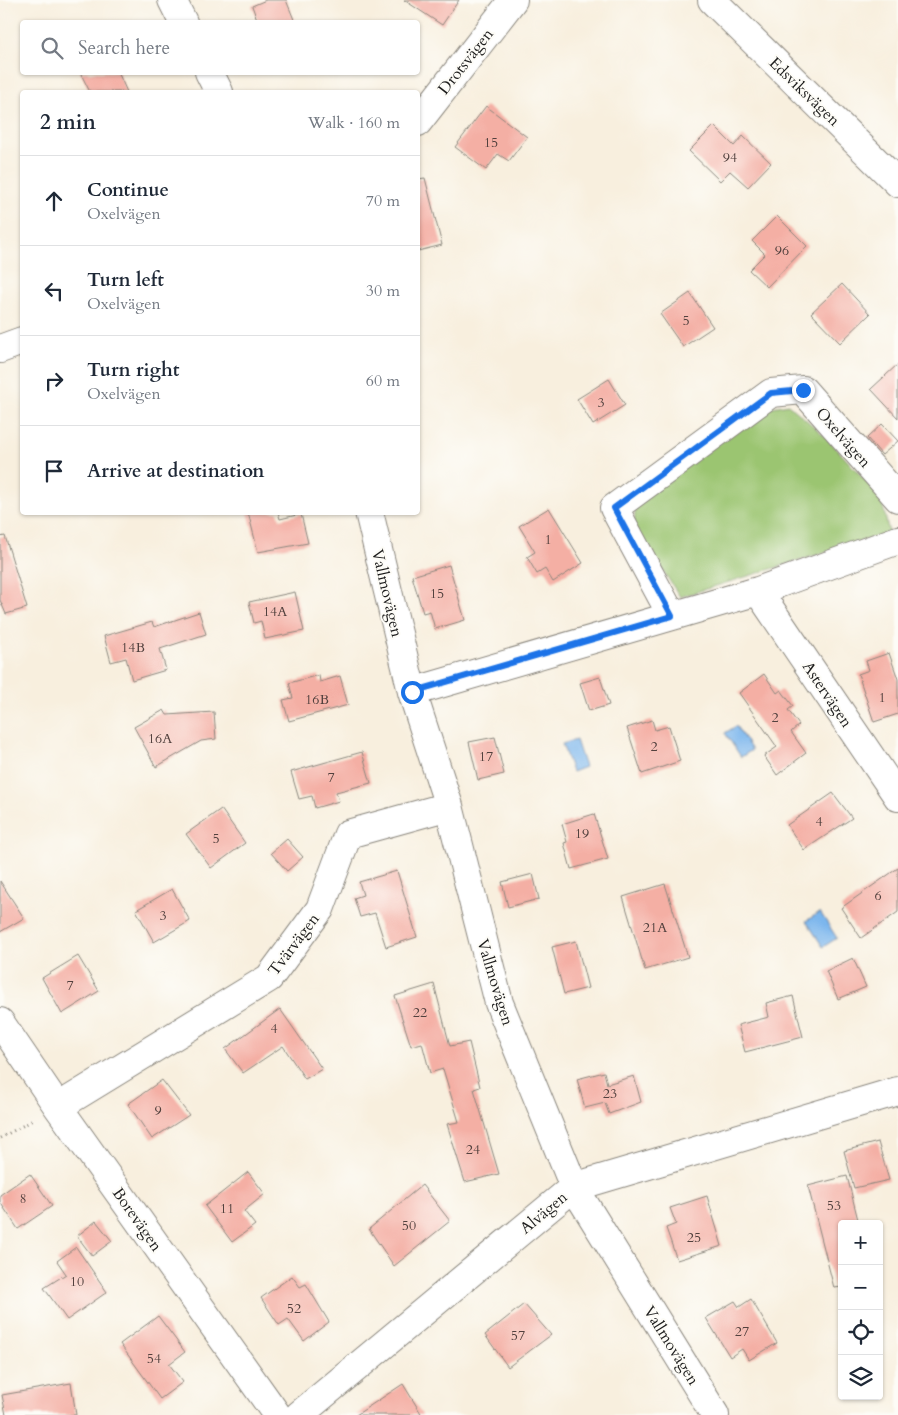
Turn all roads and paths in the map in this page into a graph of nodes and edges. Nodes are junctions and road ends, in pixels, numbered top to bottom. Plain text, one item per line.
1 (172, 0) edge
2 (513, 0) edge
3 (712, 0) edge
4 (182, 20) edge
5 (210, 75) edge
6 (218, 90) edge
7 (420, 119) edge
8 (898, 183) edge
9 (20, 342) edge
10 (0, 349) edge
11 (898, 498) edge
12 (370, 515) edge
13 (898, 540) edge
14 (758, 591) junction
15 (672, 616) junction
16 (412, 692) junction
17 (898, 797) edge
18 (449, 806) junction
19 (0, 1022) edge
20 (898, 1091) edge
21 (58, 1107) junction
22 (0, 1138) edge
23 (574, 1187) junction
24 (277, 1415) edge
25 (299, 1415) edge
26 (715, 1415) edge

1 - 4 street
2 - 7 street, Drotsvägen
3 - 8 street, Edsviksvägen
5 - 6 street
9 - 10 street
11 - 15 street, Oxelvägen
12 - 16 street, Vallmovägen
13 - 14 street
14 - 15 street
14 - 17 street, Astervägen
15 - 16 street
16 - 18 street, Vallmovägen
18 - 21 street, Tvärvägen
18 - 23 street, Vallmovägen
19 - 21 street, Borevägen
20 - 23 street, Alvägen
21 - 22 path
21 - 24 street, Borevägen
23 - 25 street, Alvägen
23 - 26 street, Vallmovägen

